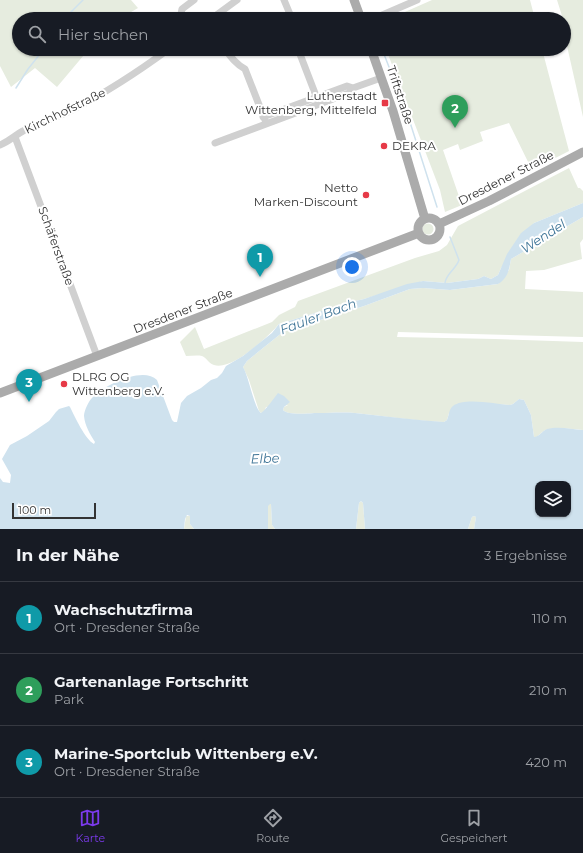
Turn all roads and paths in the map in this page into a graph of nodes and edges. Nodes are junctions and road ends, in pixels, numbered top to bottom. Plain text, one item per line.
1 (194, 0) edge
2 (237, 0) edge
3 (284, 0) edge
4 (354, 0) edge
5 (417, 0) edge
6 (182, 12) edge
7 (220, 12) edge
8 (289, 12) edge
9 (358, 12) edge
10 (389, 12) edge
11 (160, 56) edge
12 (230, 56) edge
13 (301, 56) edge
14 (373, 56) edge
15 (381, 78) junction
16 (318, 101) junction
17 (264, 117) junction
18 (267, 124) junction
19 (15, 137) junction
20 (215, 143) dead end
21 (0, 145) edge
22 (583, 152) edge
23 (425, 219) junction
24 (439, 224) junction
25 (418, 233) junction
26 (97, 356) junction
27 (0, 393) edge

1 - 6 street
2 - 7 street
3 - 8 street
4 - 9 main road
5 - 10 street
11 - 19 street, Kirchhofstraße
12 - 17 street
13 - 16 street
14 - 15 main road, Triftstraße
15 - 16 street
15 - 23 main road, Triftstraße
16 - 17 street
16 - 18 street
17 - 18 street
18 - 20 street
19 - 21 street, Kirchhofstraße
19 - 26 street, Schäferstraße
22 - 24 main road, Dresdener Straße
23 - 24 main road
23 - 25 main road
24 - 25 main road
25 - 26 main road, Dresdener Straße
26 - 27 main road, Dresdener Straße

